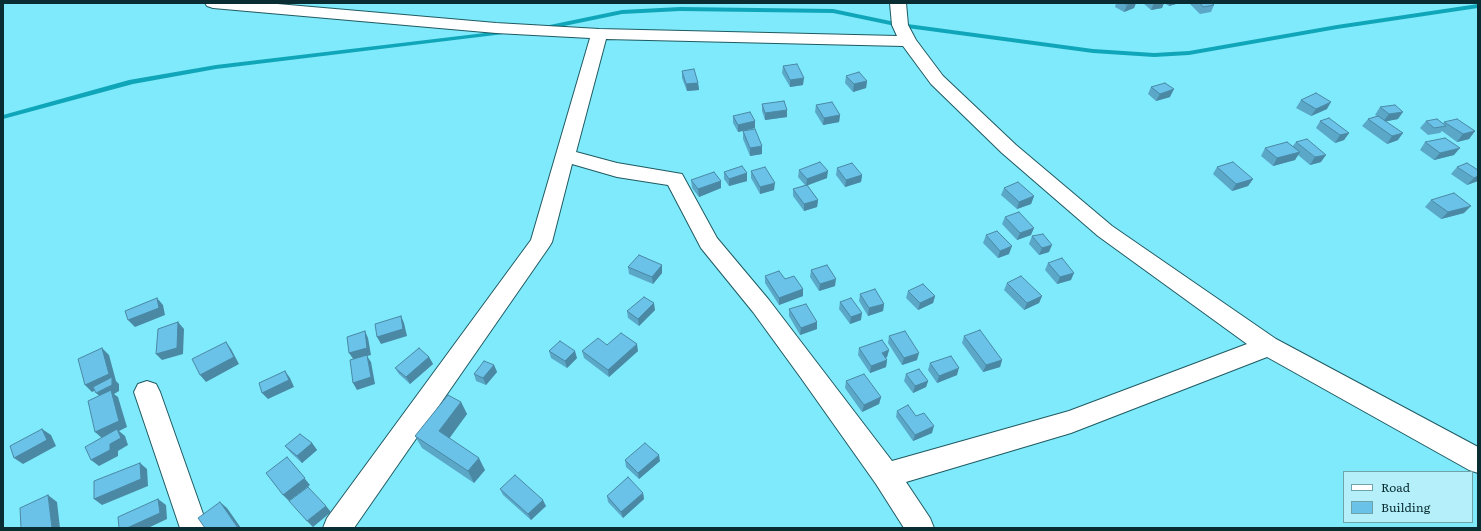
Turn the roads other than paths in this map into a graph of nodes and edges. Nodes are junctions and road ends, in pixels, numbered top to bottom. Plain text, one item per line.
1 (213, 3) edge
2 (898, 3) edge
3 (599, 34) junction
4 (908, 41) junction
5 (565, 156) junction
6 (1268, 346) junction
7 (147, 392) dead end
8 (1478, 461) edge
9 (886, 475) junction
10 (194, 528) edge
11 (337, 528) edge
12 (920, 528) edge

1 - 3 street
2 - 4 street
3 - 4 street
3 - 5 street
4 - 6 street
5 - 9 street
5 - 11 street
6 - 8 street
6 - 9 street
7 - 10 street
9 - 12 street

